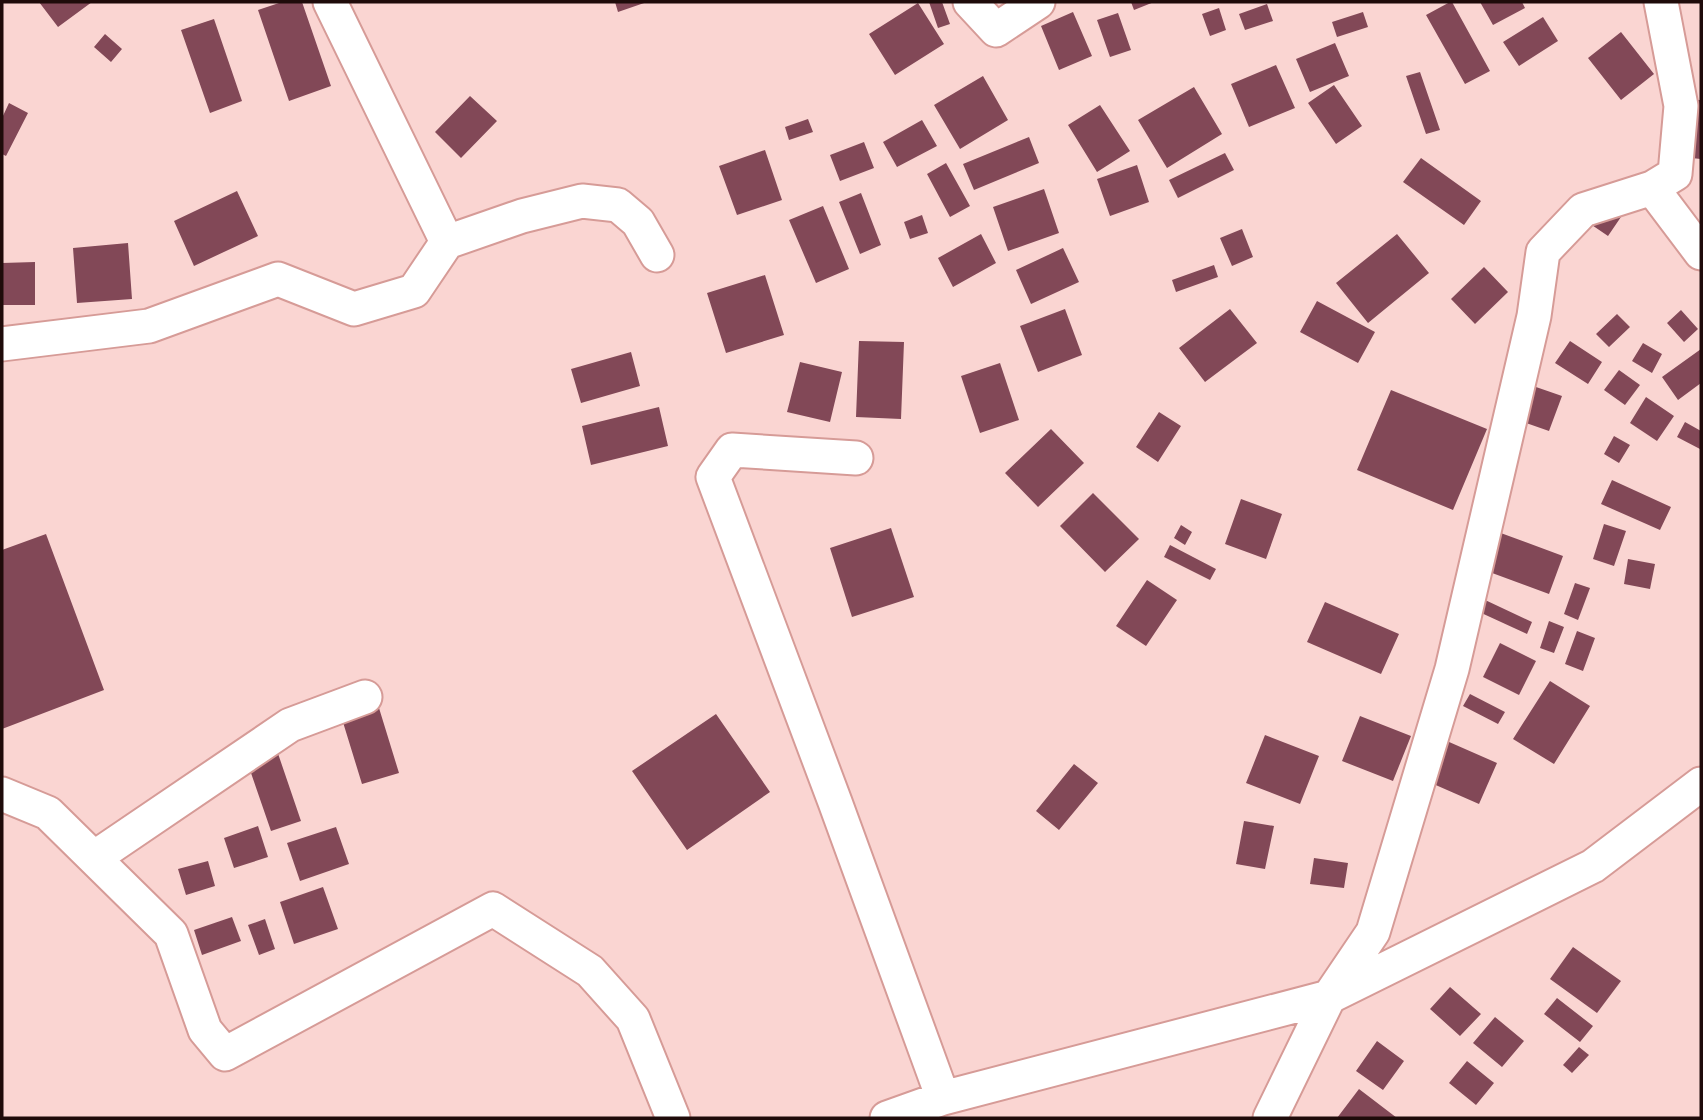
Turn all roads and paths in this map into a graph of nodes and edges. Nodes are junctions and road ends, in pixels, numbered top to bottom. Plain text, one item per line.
1 (330, 2) edge
2 (970, 2) edge
3 (1038, 2) edge
4 (1661, 2) edge
5 (1652, 188) junction
6 (447, 242) junction
7 (1701, 253) edge
8 (657, 255) dead end
9 (2, 344) edge
10 (856, 458) dead end
11 (365, 697) dead end
12 (1701, 784) edge
13 (2, 794) edge
14 (93, 858) junction
15 (1329, 996) junction
16 (943, 1098) junction
17 (673, 1118) edge
18 (887, 1118) edge
19 (1270, 1118) edge

1 - 6 street
2 - 3 street
4 - 5 street
5 - 7 street
5 - 15 street
6 - 8 street
6 - 9 street
10 - 16 street
11 - 14 street
12 - 15 street
13 - 14 street
14 - 17 street
15 - 16 street
15 - 19 street
16 - 18 street

